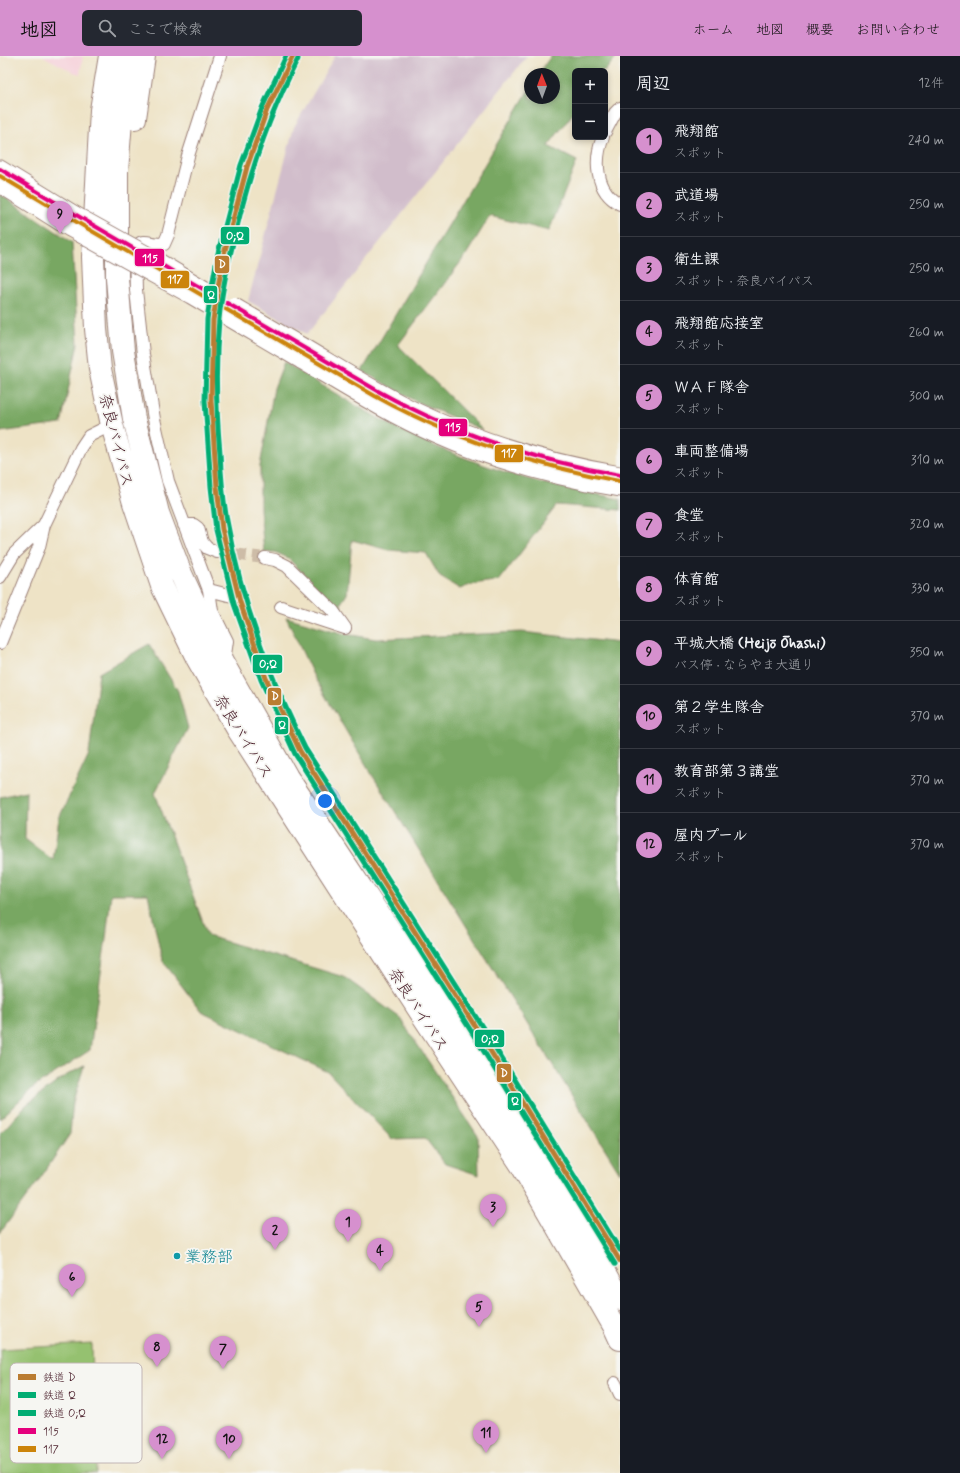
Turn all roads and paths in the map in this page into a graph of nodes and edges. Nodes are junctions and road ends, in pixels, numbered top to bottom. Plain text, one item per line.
1 (97, 56) edge
2 (110, 56) edge
3 (128, 56) edge
4 (144, 56) edge
5 (220, 56) edge
6 (620, 108) edge
7 (608, 126) edge
8 (602, 140) edge
9 (0, 169) edge
10 (0, 184) edge
11 (620, 204) edge
12 (72, 222) junction
13 (93, 257) junction
14 (118, 278) junction
15 (302, 354) junction
16 (103, 429) dead end
17 (620, 475) edge
18 (620, 488) edge
19 (44, 525) junction
20 (184, 525) junction
21 (217, 552) tunnel mouth
22 (265, 558) tunnel mouth
23 (0, 577) edge
24 (209, 590) junction
25 (232, 596) dead end
26 (281, 607) dead end
27 (0, 643) edge
28 (224, 666) junction
29 (620, 1299) edge
30 (620, 1339) edge

1 - 13 highway
2 - 13 highway, 奈良バイパス
3 - 14 highway, 奈良バイパス
4 - 14 highway
5 - 20 street
6 - 7 street
8 - 11 street
9 - 12 street
10 - 12 street
12 - 15 street, bridge
13 - 30 highway, 奈良バイパス
14 - 28 highway, 奈良バイパス
15 - 17 street
15 - 18 street
16 - 19 street
19 - 23 street
19 - 27 street
20 - 21 street
20 - 24 street
22 - 26 street
24 - 25 street
24 - 28 street
28 - 29 highway, 奈良バイパス

